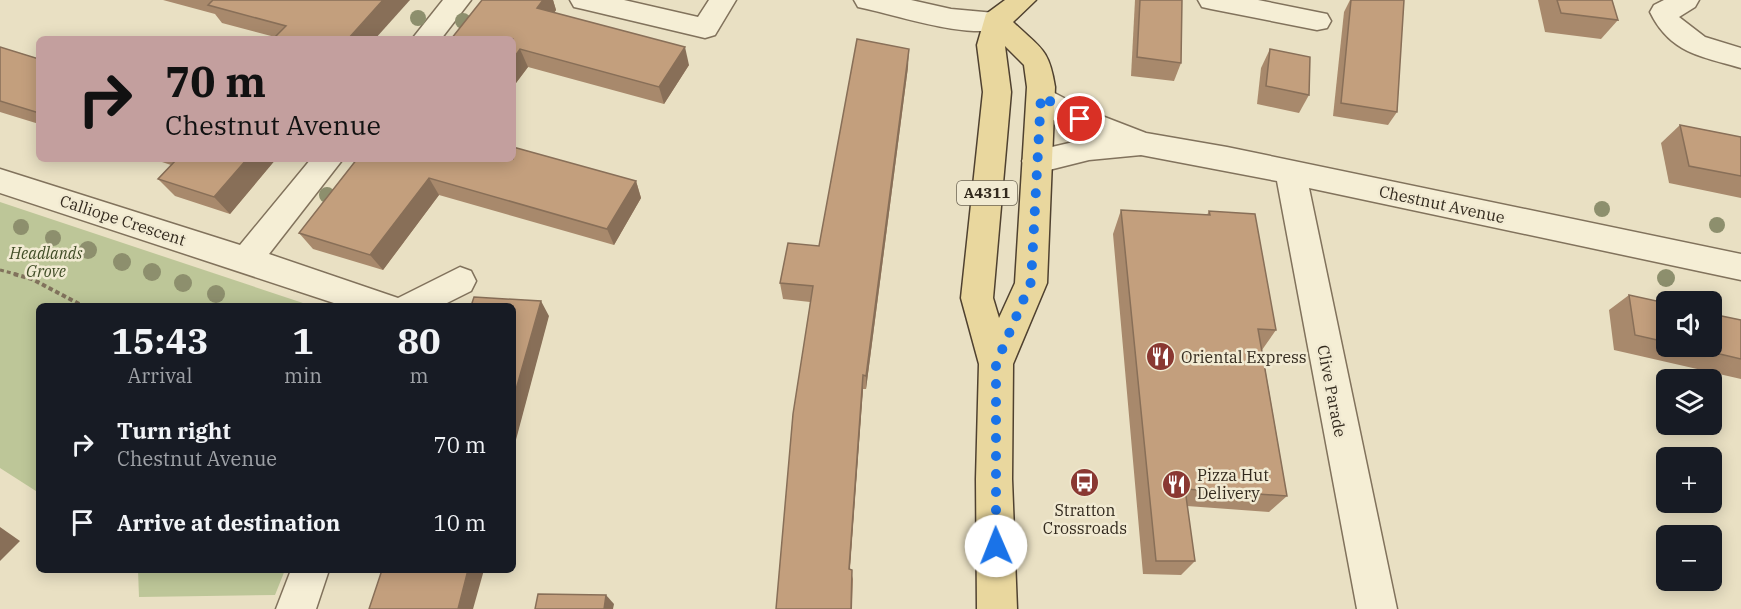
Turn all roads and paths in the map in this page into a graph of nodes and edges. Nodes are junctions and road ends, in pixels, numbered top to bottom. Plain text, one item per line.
1 (458, 0) edge
2 (583, 0) edge
3 (723, 0) edge
4 (867, 0) edge
5 (1023, 0) edge
6 (1210, 0) edge
7 (1686, 0) edge
8 (996, 21) junction
9 (1317, 21) dead end
10 (428, 36) edge
11 (1741, 58) edge
12 (1041, 96) junction
13 (1143, 144) junction
14 (1037, 161) junction
15 (326, 162) edge
16 (1291, 173) junction
17 (0, 181) edge
18 (246, 260) junction
19 (1741, 267) edge
20 (0, 270) edge
21 (460, 281) dead end
22 (77, 303) edge
23 (376, 303) edge
24 (416, 303) edge
25 (996, 364) junction
26 (309, 573) edge
27 (296, 609) edge
28 (998, 609) edge
29 (1377, 609) edge

1 - 10 street
2 - 3 street
4 - 8 street
5 - 8 main road
6 - 9 street
7 - 11 street
8 - 12 main road, A4311
8 - 25 main road, A4311
12 - 13 street, Chestnut Avenue
12 - 14 main road, A4311
13 - 14 street, Chestnut Avenue
13 - 16 street, Chestnut Avenue
14 - 25 main road, A4311
15 - 18 street
16 - 19 street, Chestnut Avenue
16 - 29 street, Clive Parade
17 - 18 street, Calliope Crescent
18 - 23 street, Calliope Crescent
20 - 22 path
21 - 24 street
25 - 28 main road, A4311
26 - 27 street

